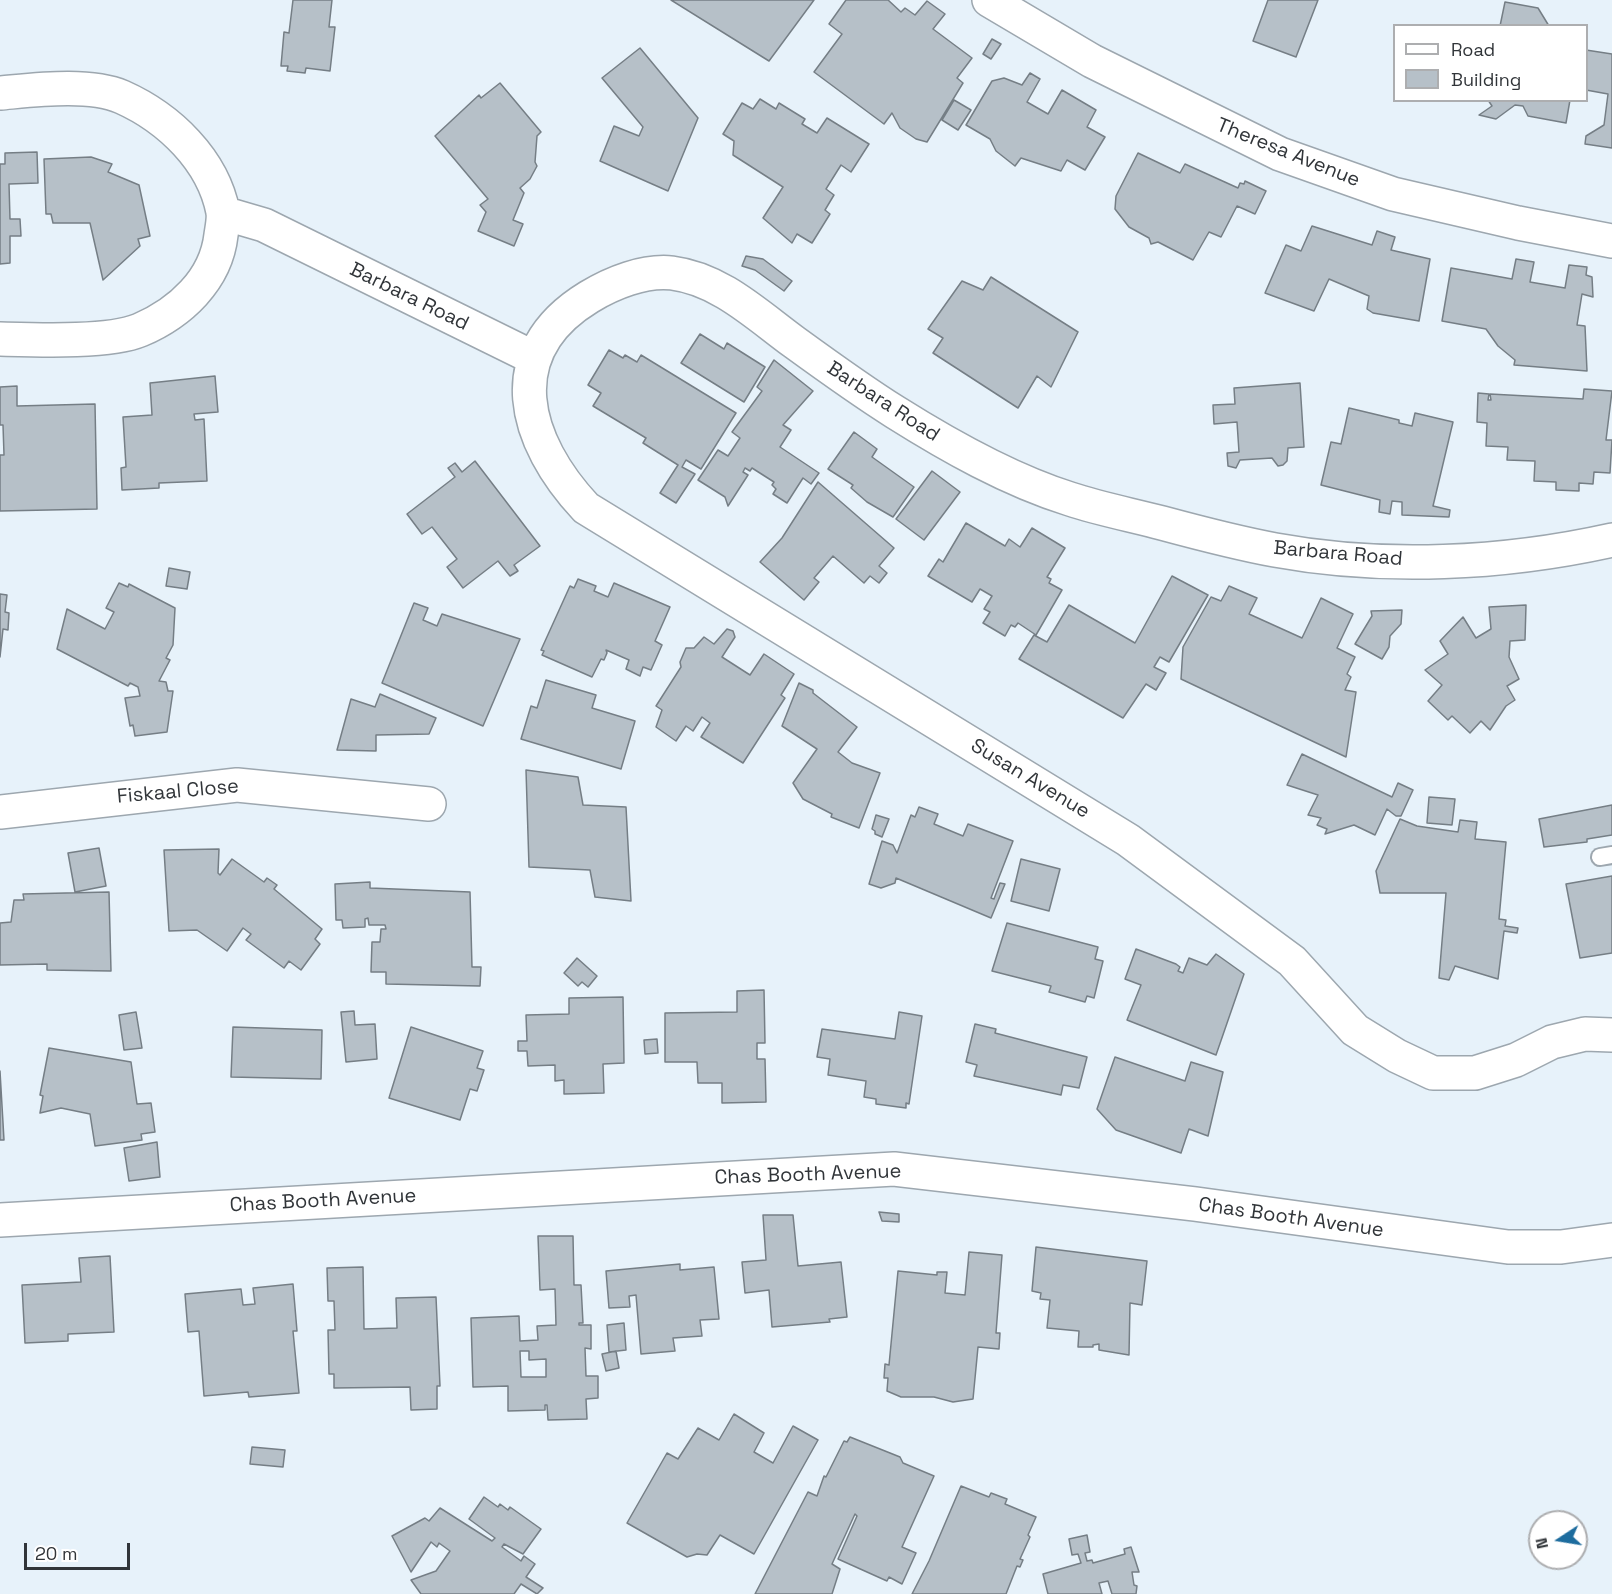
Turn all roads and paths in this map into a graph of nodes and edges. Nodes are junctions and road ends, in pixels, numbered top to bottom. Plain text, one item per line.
1 (989, 0) edge
2 (0, 93) edge
3 (224, 213) junction
4 (1612, 241) edge
5 (0, 339) edge
6 (532, 357) junction
7 (1612, 540) edge
8 (429, 804) dead end
9 (0, 812) edge
10 (1612, 1035) edge
11 (0, 1220) edge
12 (1612, 1240) edge

1 - 4 street, Theresa Avenue
2 - 3 street
3 - 5 street
3 - 6 street, Barbara Road
6 - 7 street, Barbara Road
6 - 10 street, Susan Avenue
8 - 9 street, Fiskaal Close
11 - 12 street, Chas Booth Avenue

